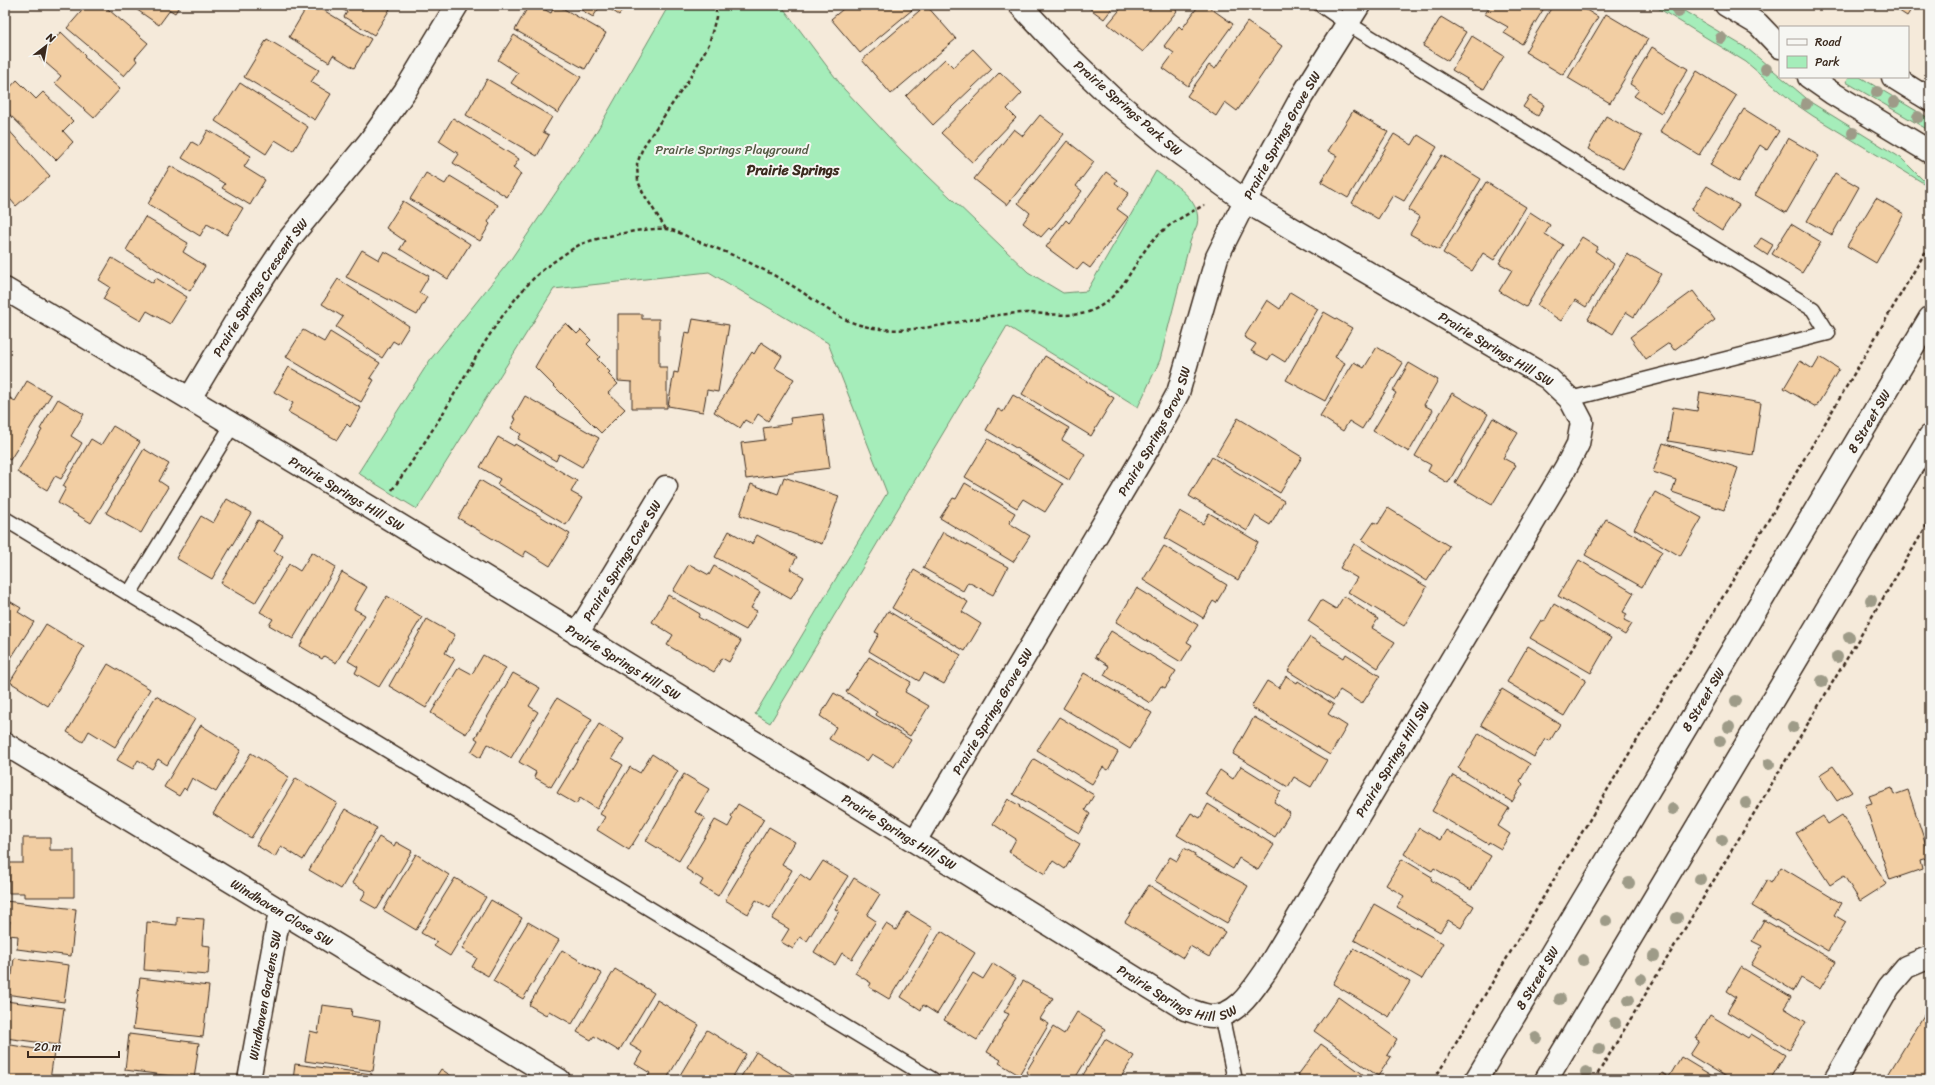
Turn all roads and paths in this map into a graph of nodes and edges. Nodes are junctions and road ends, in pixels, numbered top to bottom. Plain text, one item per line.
1 (457, 5) edge
2 (716, 5) edge
3 (1020, 5) edge
4 (1321, 5) edge
5 (1359, 5) edge
6 (1726, 5) edge
7 (1347, 23) junction
8 (1758, 24) junction
9 (1779, 29) edge
10 (1779, 46) edge
11 (1810, 78) edge
12 (1894, 78) edge
13 (1926, 95) edge
14 (1930, 152) edge
15 (1237, 196) junction
16 (666, 229) junction
17 (1930, 244) edge
18 (5, 289) edge
19 (1930, 318) edge
20 (190, 398) junction
21 (1570, 399) junction
22 (233, 424) junction
23 (1930, 436) edge
24 (666, 487) dead end
25 (376, 512) junction
26 (5, 519) edge
27 (1930, 520) edge
28 (129, 594) junction
29 (577, 634) junction
30 (5, 744) edge
31 (915, 841) junction
32 (280, 911) junction
33 (1930, 957) edge
34 (1221, 1014) junction
35 (249, 1080) edge
36 (559, 1080) edge
37 (933, 1080) edge
38 (1235, 1080) edge
39 (1434, 1080) edge
40 (1476, 1080) edge
41 (1546, 1080) edge
42 (1594, 1080) edge
43 (1835, 1080) edge

1 - 20 street, Prairie Springs Crescent SW
2 - 16 path
3 - 15 street, Prairie Springs Park SW
4 - 7 lane
5 - 7 street, Prairie Springs Grove SW
6 - 8 street
7 - 15 street, Prairie Springs Grove SW
7 - 21 lane
8 - 9 street
8 - 10 street
11 - 14 street
12 - 13 street
15 - 16 path
15 - 21 street, Prairie Springs Hill SW
15 - 31 street, Prairie Springs Grove SW
16 - 25 path
17 - 39 path
18 - 20 street
19 - 40 street, 8 Street SW
20 - 22 street, Prairie Springs Hill SW
21 - 34 street, Prairie Springs Hill SW
22 - 25 street, Prairie Springs Hill SW
22 - 28 lane
23 - 41 street
24 - 29 street, Prairie Springs Cove SW
25 - 29 street, Prairie Springs Hill SW
26 - 28 lane
27 - 42 path
28 - 37 lane
29 - 31 street, Prairie Springs Hill SW
30 - 32 street, Windhaven Close SW
31 - 34 street, Prairie Springs Hill SW
32 - 35 street, Windhaven Gardens SW
32 - 36 street, Windhaven Close SW
33 - 43 street
34 - 38 lane

